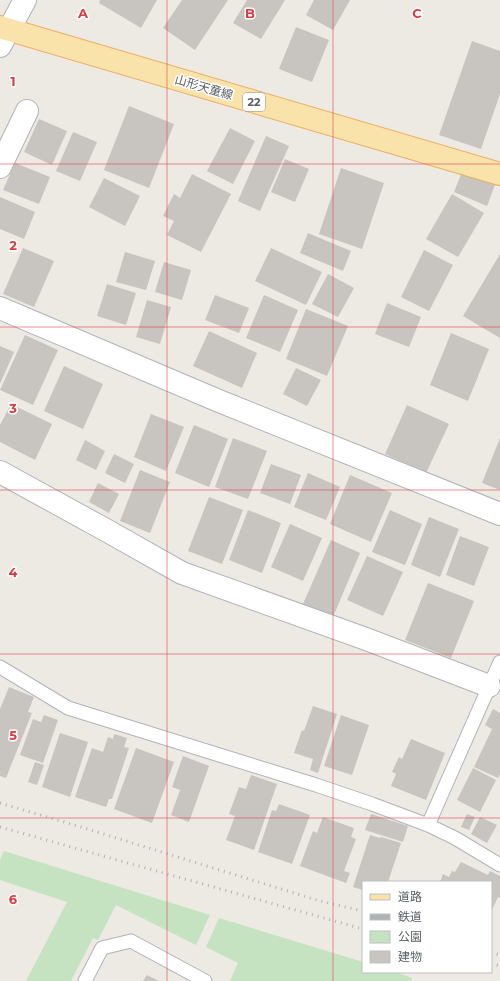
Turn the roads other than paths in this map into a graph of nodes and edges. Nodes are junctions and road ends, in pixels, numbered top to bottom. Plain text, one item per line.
1 (25, 0) edge
2 (3, 34) edge
3 (28, 111) dead end
4 (0, 167) edge
5 (500, 174) edge
6 (0, 308) edge
7 (0, 472) edge
8 (500, 514) edge
9 (500, 662) edge
10 (0, 667) edge
11 (489, 686) junction
12 (428, 825) junction
13 (500, 865) edge
14 (85, 981) edge
15 (205, 981) edge

1 - 2 street
2 - 5 main road, 山形天童線 / 22
3 - 4 street
6 - 8 street
7 - 11 street
9 - 11 lane
10 - 12 lane
11 - 12 lane
12 - 13 lane
14 - 15 lane

